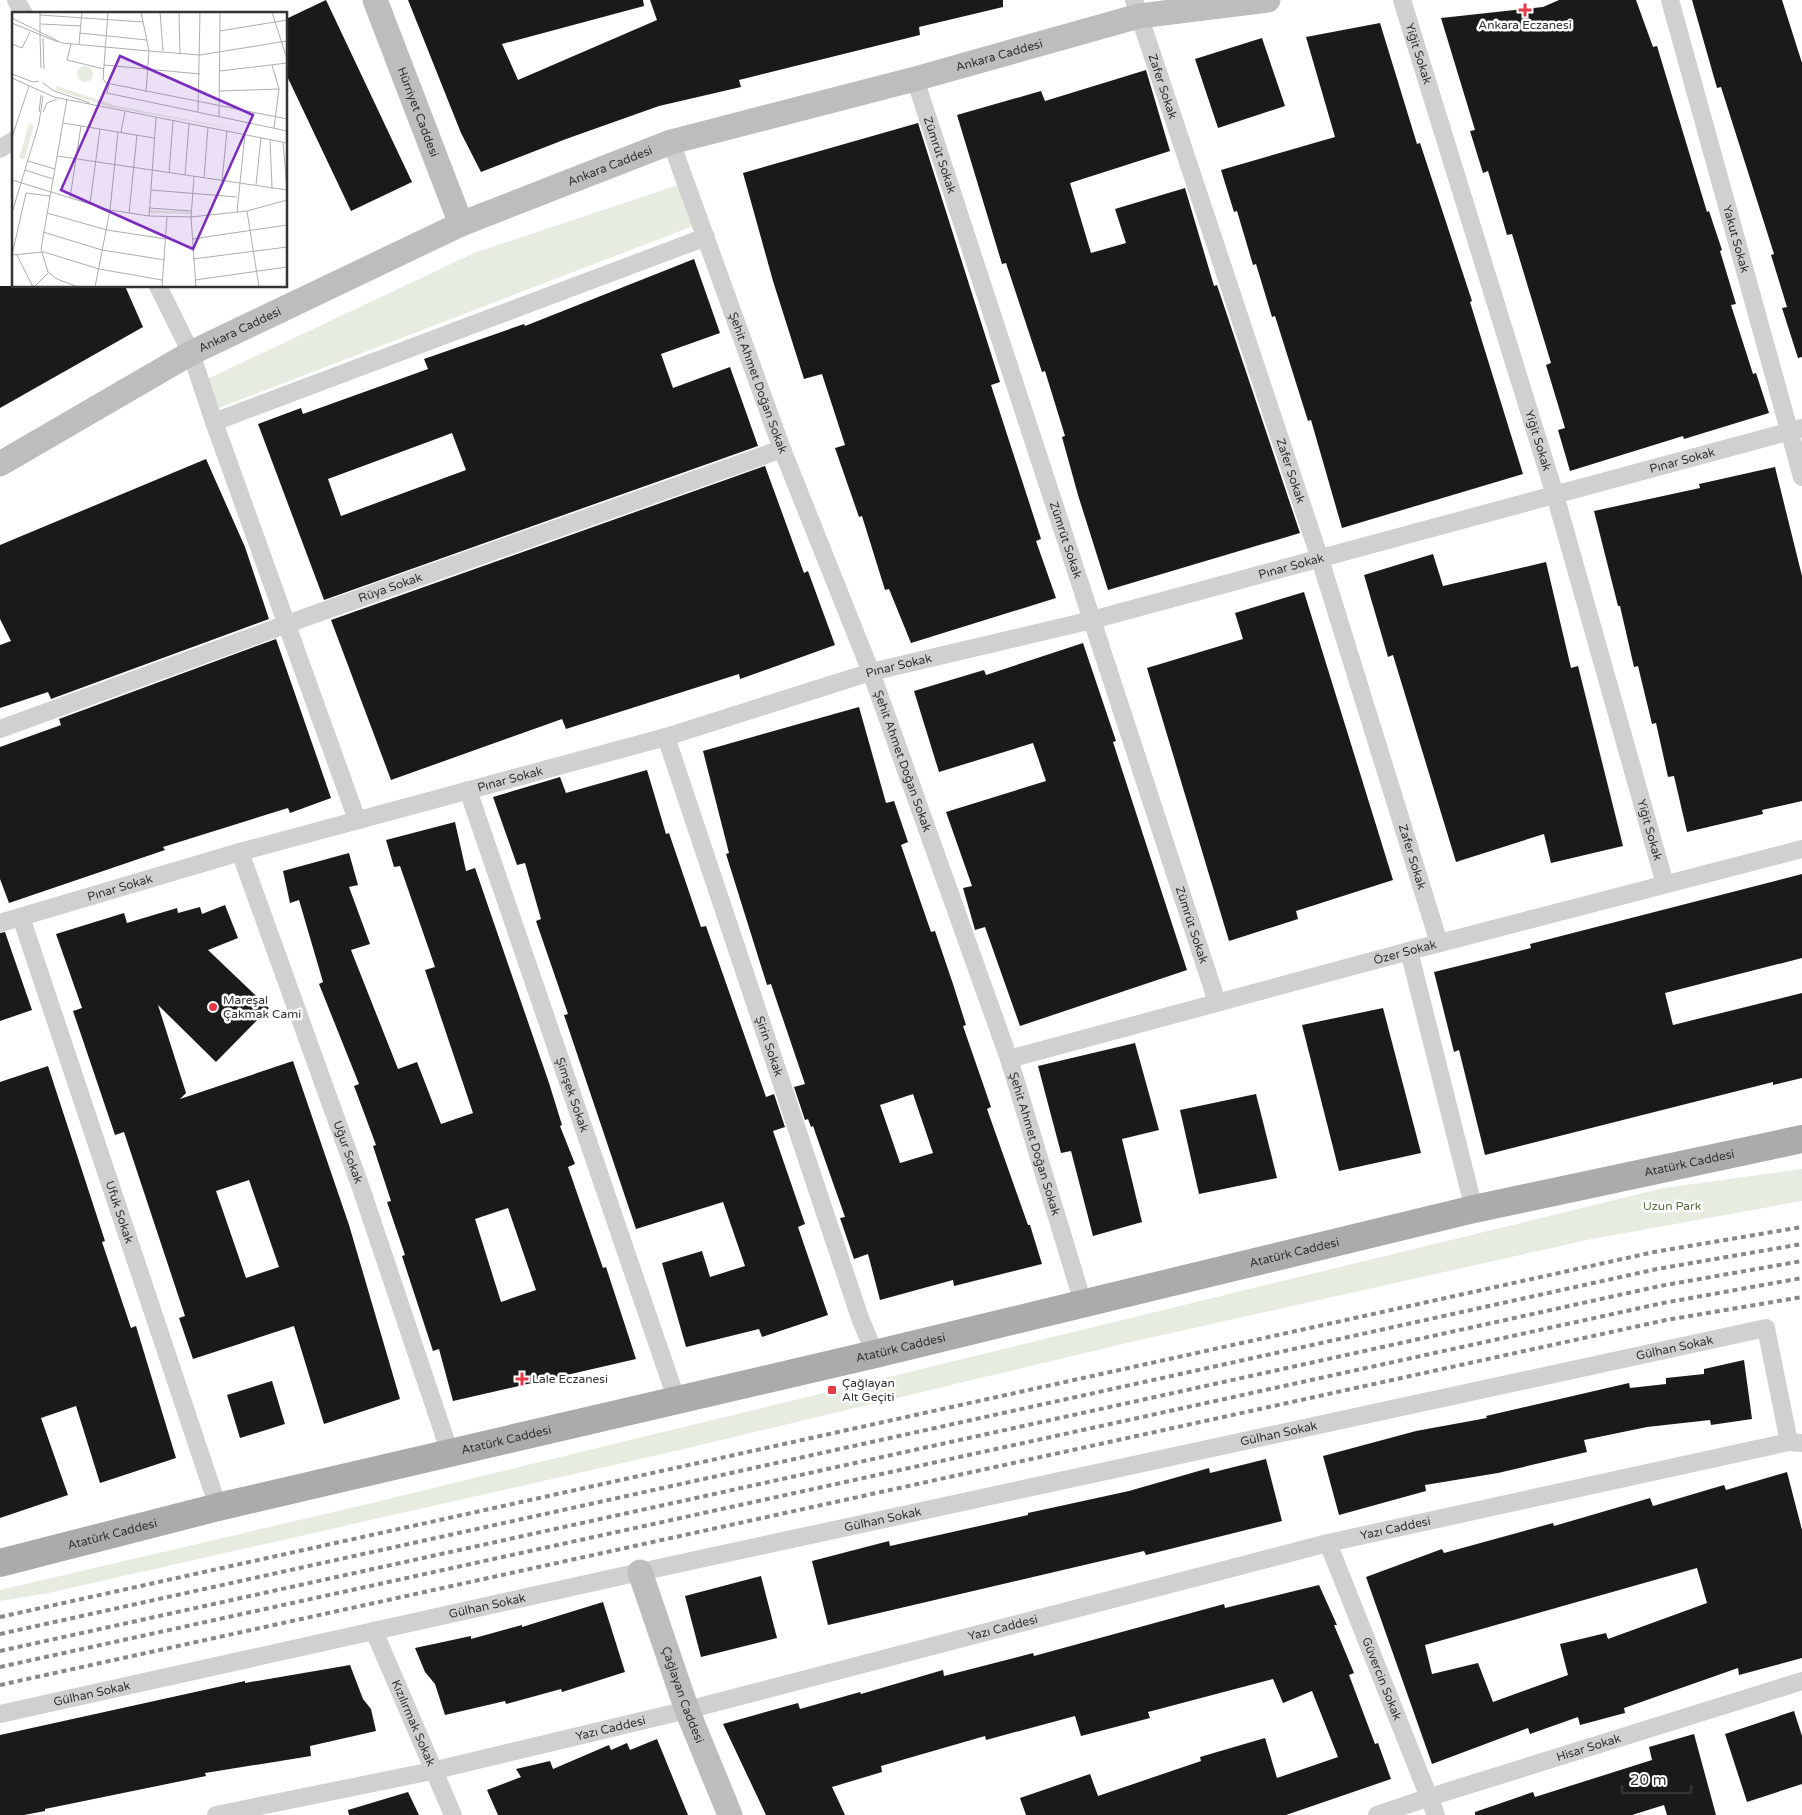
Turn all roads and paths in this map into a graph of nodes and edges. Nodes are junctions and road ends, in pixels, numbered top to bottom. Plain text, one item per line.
1 (16, 0) edge
2 (375, 0) edge
3 (1268, 0) edge
4 (1402, 0) edge
5 (1670, 0) edge
6 (1137, 8) edge
7 (23, 12) edge
8 (914, 79) junction
9 (12, 141) edge
10 (671, 142) junction
11 (0, 149) edge
12 (461, 224) junction
13 (706, 237) junction
14 (159, 288) edge
15 (191, 352) junction
16 (214, 422) junction
17 (1796, 430) edge
18 (782, 449) junction
19 (0, 464) edge
20 (1802, 477) edge
21 (1555, 495) junction
22 (1320, 559) junction
23 (1092, 620) junction
24 (287, 624) junction
25 (871, 672) junction
26 (0, 730) edge
27 (666, 737) junction
28 (468, 790) junction
29 (357, 820) junction
30 (1802, 848) edge
31 (240, 852) junction
32 (1665, 884) junction
33 (21, 917) junction
34 (0, 922) edge
35 (1439, 943) junction
36 (1409, 951) junction
37 (1216, 1002) junction
38 (1009, 1059) junction
39 (1802, 1139) edge
40 (1474, 1209) junction
41 (1083, 1303) junction
42 (875, 1354) junction
43 (677, 1401) junction
44 (1796, 1443) edge
45 (450, 1453) junction
46 (218, 1507) junction
47 (1328, 1543) junction
48 (0, 1562) edge
49 (640, 1572) junction
50 (374, 1632) junction
51 (1802, 1681) edge
52 (687, 1710) junction
53 (0, 1714) edge
54 (432, 1771) junction
55 (1430, 1797) junction
56 (216, 1815) edge
57 (453, 1815) edge
58 (730, 1815) edge
59 (1377, 1815) edge
60 (1436, 1815) edge

1 - 7 street
2 - 12 main road, Hürriyet Caddesi
3 - 6 main road, Ankara Caddesi
4 - 21 street, Yiğit Sokak
5 - 17 street, Yakut Sokak
6 - 8 main road, Ankara Caddesi
6 - 22 street, Zafer Sokak
8 - 10 main road, Ankara Caddesi
8 - 23 street, Zümrüt Sokak
9 - 11 street
10 - 12 main road, Ankara Caddesi
10 - 13 street, Şehit Ahmet Doğan Sokak
12 - 15 main road, Ankara Caddesi
13 - 16 street
13 - 18 street, Şehit Ahmet Doğan Sokak
14 - 15 street
15 - 16 street
15 - 19 main road, Ankara Caddesi
16 - 24 street
17 - 20 street, Yakut Sokak
17 - 21 street, Pınar Sokak
18 - 24 street, Rüya Sokak
18 - 25 street, Şehit Ahmet Doğan Sokak
21 - 22 street, Pınar Sokak
21 - 32 street, Yiğit Sokak
22 - 23 street, Pınar Sokak
22 - 35 street, Zafer Sokak
23 - 25 street, Pınar Sokak
23 - 37 street, Zümrüt Sokak
24 - 26 street, Rüya Sokak
24 - 29 street
25 - 27 street, Pınar Sokak
25 - 38 street, Şehit Ahmet Doğan Sokak
27 - 28 street, Pınar Sokak
27 - 42 street, Şirin Sokak
28 - 29 street, Pınar Sokak
28 - 43 street, Şimşek Sokak
29 - 31 street, Pınar Sokak
30 - 32 street, Özer Sokak
31 - 33 street, Pınar Sokak
31 - 45 street, Uğur Sokak
32 - 35 street, Özer Sokak
33 - 34 street, Pınar Sokak
33 - 46 street, Ufuk Sokak
35 - 36 street, Özer Sokak
36 - 37 street, Özer Sokak
36 - 40 street
37 - 38 street, Özer Sokak
38 - 41 street, Şehit Ahmet Doğan Sokak
39 - 40 main road, Atatürk Caddesi
40 - 41 main road, Atatürk Caddesi
41 - 42 main road, Atatürk Caddesi
42 - 43 main road, Atatürk Caddesi
43 - 45 main road, Atatürk Caddesi
44 - 47 street, Yazı Caddesi
44 - 49 street, Gülhan Sokak
45 - 46 main road, Atatürk Caddesi
46 - 48 main road, Atatürk Caddesi
47 - 52 street, Yazı Caddesi
47 - 55 street, Güvercin Sokak
49 - 50 street, Gülhan Sokak
49 - 52 main road, Çağlayan Caddesi
50 - 53 street, Gülhan Sokak
50 - 54 street, Kızılırmak Sokak
51 - 55 street, Hisar Sokak
52 - 54 street, Yazı Caddesi
52 - 58 main road, Çağlayan Caddesi
54 - 56 street, Yazı Caddesi
54 - 57 street, Kızılırmak Sokak
55 - 59 street, Hisar Sokak
55 - 60 street, Güvercin Sokak

